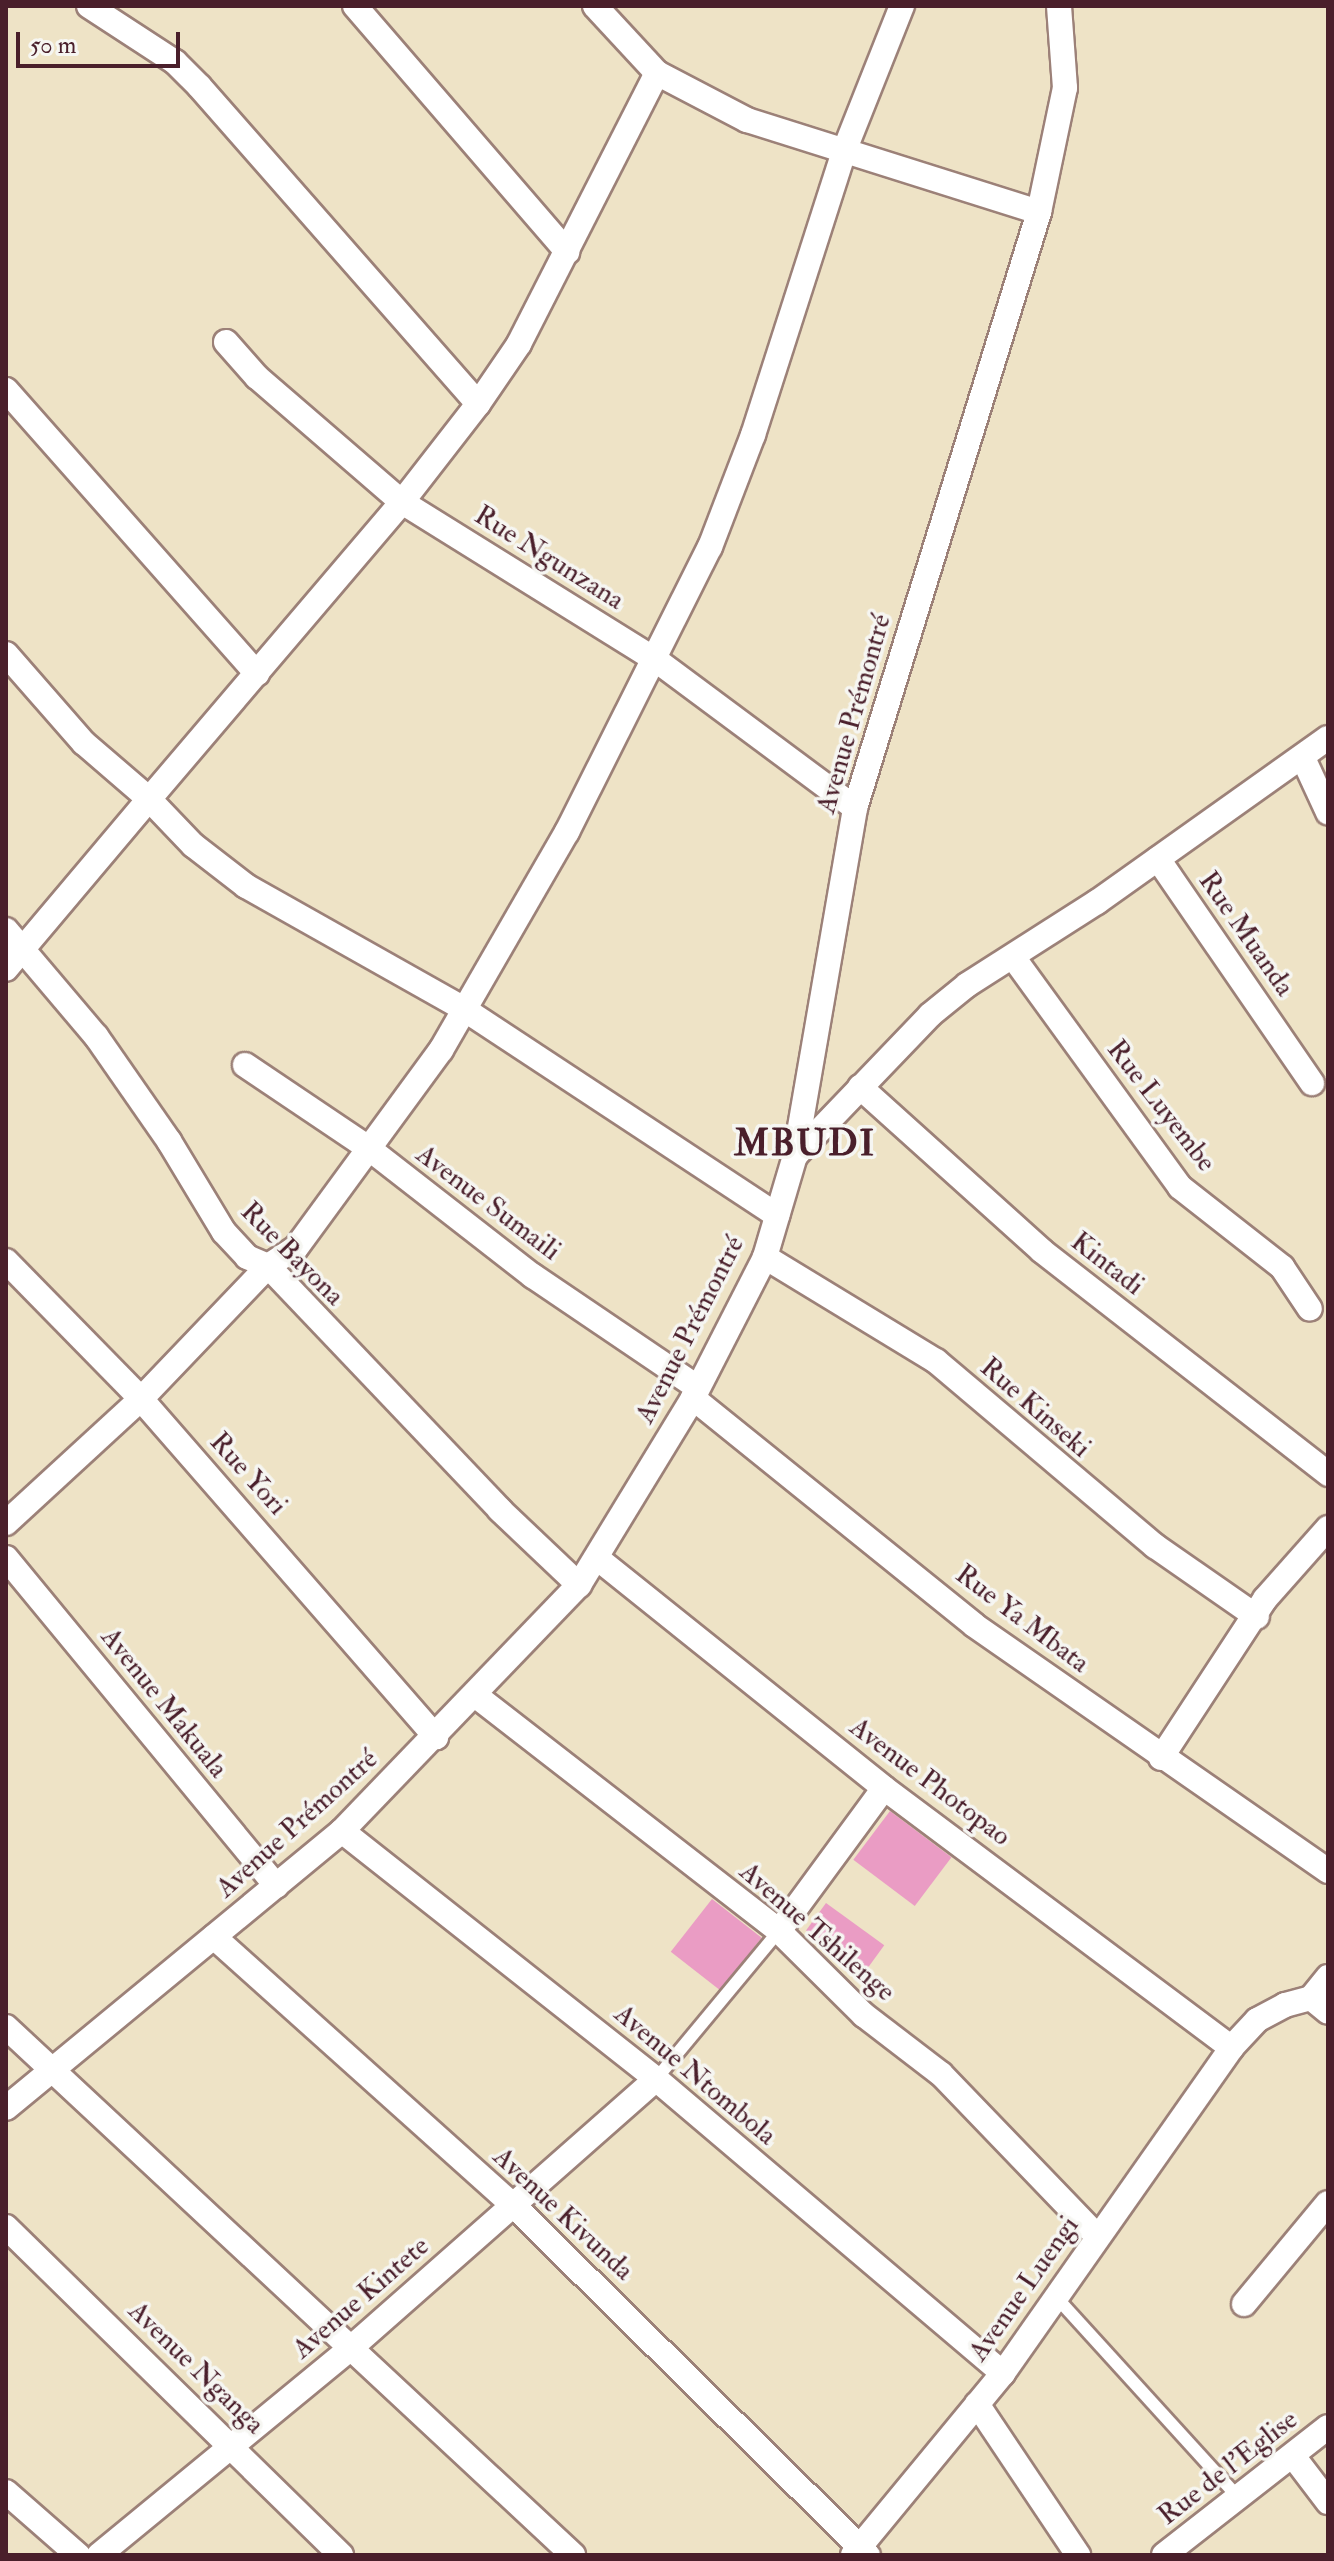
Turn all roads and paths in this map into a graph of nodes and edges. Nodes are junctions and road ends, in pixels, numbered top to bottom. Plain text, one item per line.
1 (89, 6) edge
2 (355, 6) edge
3 (595, 6) edge
4 (902, 6) edge
5 (1059, 6) edge
6 (657, 73) junction
7 (845, 149) junction
8 (1039, 212) junction
9 (567, 252) junction
10 (226, 342) dead end
11 (6, 390) edge
12 (478, 404) junction
13 (402, 502) junction
14 (6, 654) edge
15 (656, 660) junction
16 (257, 674) junction
17 (1328, 738) edge
18 (1303, 758) junction
19 (149, 799) junction
20 (855, 808) junction
21 (1328, 812) edge
22 (1158, 859) junction
23 (6, 930) edge
24 (24, 948) junction
25 (1013, 957) junction
26 (6, 969) edge
27 (464, 1009) junction
28 (245, 1065) dead end
29 (1312, 1083) dead end
30 (860, 1087) junction
31 (367, 1147) junction
32 (795, 1156) junction
33 (777, 1215) junction
34 (765, 1257) junction
35 (6, 1261) edge
36 (268, 1266) junction
37 (1310, 1309) dead end
38 (695, 1392) junction
39 (141, 1399) junction
40 (1328, 1474) edge
41 (6, 1523) edge
42 (1328, 1528) edge
43 (6, 1558) edge
44 (597, 1558) junction
45 (579, 1585) junction
46 (1257, 1617) junction
47 (475, 1695) junction
48 (436, 1737) junction
49 (1161, 1758) junction
50 (884, 1788) junction
51 (342, 1831) junction
52 (1328, 1871) edge
53 (276, 1886) junction
54 (779, 1931) junction
55 (214, 1937) junction
56 (1328, 1977) edge
57 (1320, 2005) edge
58 (6, 2027) edge
59 (1231, 2048) junction
60 (51, 2070) junction
61 (656, 2079) junction
62 (6, 2108) edge
63 (1328, 2203) edge
64 (514, 2206) junction
65 (6, 2227) edge
66 (1098, 2237) junction
67 (1056, 2297) junction
68 (1244, 2304) dead end
69 (352, 2347) junction
70 (1003, 2373) junction
71 (977, 2404) junction
72 (1328, 2427) edge
73 (234, 2446) junction
74 (1293, 2456) junction
75 (6, 2492) edge
76 (1240, 2499) junction
77 (1328, 2502) edge
78 (861, 2551) edge
79 (78, 2555) edge
80 (99, 2555) edge
81 (341, 2555) edge
82 (573, 2555) edge
83 (1078, 2555) edge
84 (1164, 2555) edge

1 - 12 street
2 - 9 street
3 - 6 street
4 - 7 street
5 - 8 street, Avenue Prémontré
6 - 7 street
6 - 9 street
7 - 8 street
7 - 15 street
8 - 20 street, Avenue Prémontré
9 - 12 street
10 - 13 street, Rue Ngunzana
11 - 16 street
12 - 13 street
13 - 15 street, Rue Ngunzana
13 - 16 street
14 - 19 street
15 - 20 street, Rue Ngunzana
15 - 27 street
16 - 19 street
17 - 18 street
18 - 21 street
18 - 22 street
19 - 24 street
19 - 27 street
20 - 32 street, Avenue Prémontré
22 - 25 street
22 - 29 street, Rue Muanda
23 - 24 street, Rue Bayona
24 - 26 street
24 - 36 street, Rue Bayona
25 - 30 street
25 - 37 street, Rue Luyembe
27 - 31 street
27 - 33 street
28 - 31 street, Avenue Sumaili
30 - 32 street
30 - 40 street, Kintadi
31 - 36 street
31 - 38 street, Avenue Sumaili
32 - 33 street, Avenue Prémontré
33 - 34 street, Avenue Prémontré
34 - 38 street, Avenue Prémontré
34 - 46 street, Rue Kinseki
35 - 39 street, Rue Yori
36 - 39 street
36 - 45 street, Rue Bayona
38 - 44 street, Avenue Prémontré
38 - 49 street, Rue Ya Mbata
39 - 41 street
39 - 48 street, Rue Yori
42 - 46 street
43 - 53 street, Avenue Makuala
44 - 45 street, Avenue Prémontré
44 - 50 street, Avenue Photopao
45 - 47 street, Avenue Prémontré
46 - 49 street
47 - 48 street, Avenue Prémontré
47 - 54 street, Avenue Tshilenge
48 - 51 street, Avenue Prémontré
49 - 52 street, Rue Ya Mbata
50 - 54 street
50 - 59 street, Avenue Photopao
51 - 53 street, Avenue Prémontré
51 - 61 street, Avenue Ntombola
53 - 55 street, Avenue Prémontré
54 - 61 lane
54 - 66 street, Avenue Tshilenge
55 - 60 street, Avenue Prémontré
55 - 64 street, Avenue Kivunda
56 - 57 street
57 - 59 street, Avenue Luengi
58 - 60 street
59 - 66 street, Avenue Luengi
60 - 62 street, Avenue Prémontré
60 - 69 street
61 - 64 street, Avenue Kintete
61 - 70 street, Avenue Ntombola
63 - 68 street
64 - 69 street, Avenue Kintete
64 - 78 street, Avenue Kivunda
65 - 73 street, Avenue Nganga
66 - 67 street, Avenue Luengi
67 - 70 street, Avenue Luengi
67 - 76 lane
69 - 73 street, Avenue Kintete
69 - 82 street
70 - 71 street, Avenue Luengi
71 - 78 street, Avenue Luengi
71 - 83 street
72 - 74 street, Rue de l'Eglise
73 - 80 street, Avenue Kintete
73 - 81 street, Avenue Nganga
74 - 76 street, Rue de l'Eglise
74 - 77 street
75 - 79 street
76 - 84 street, Rue de l'Eglise

